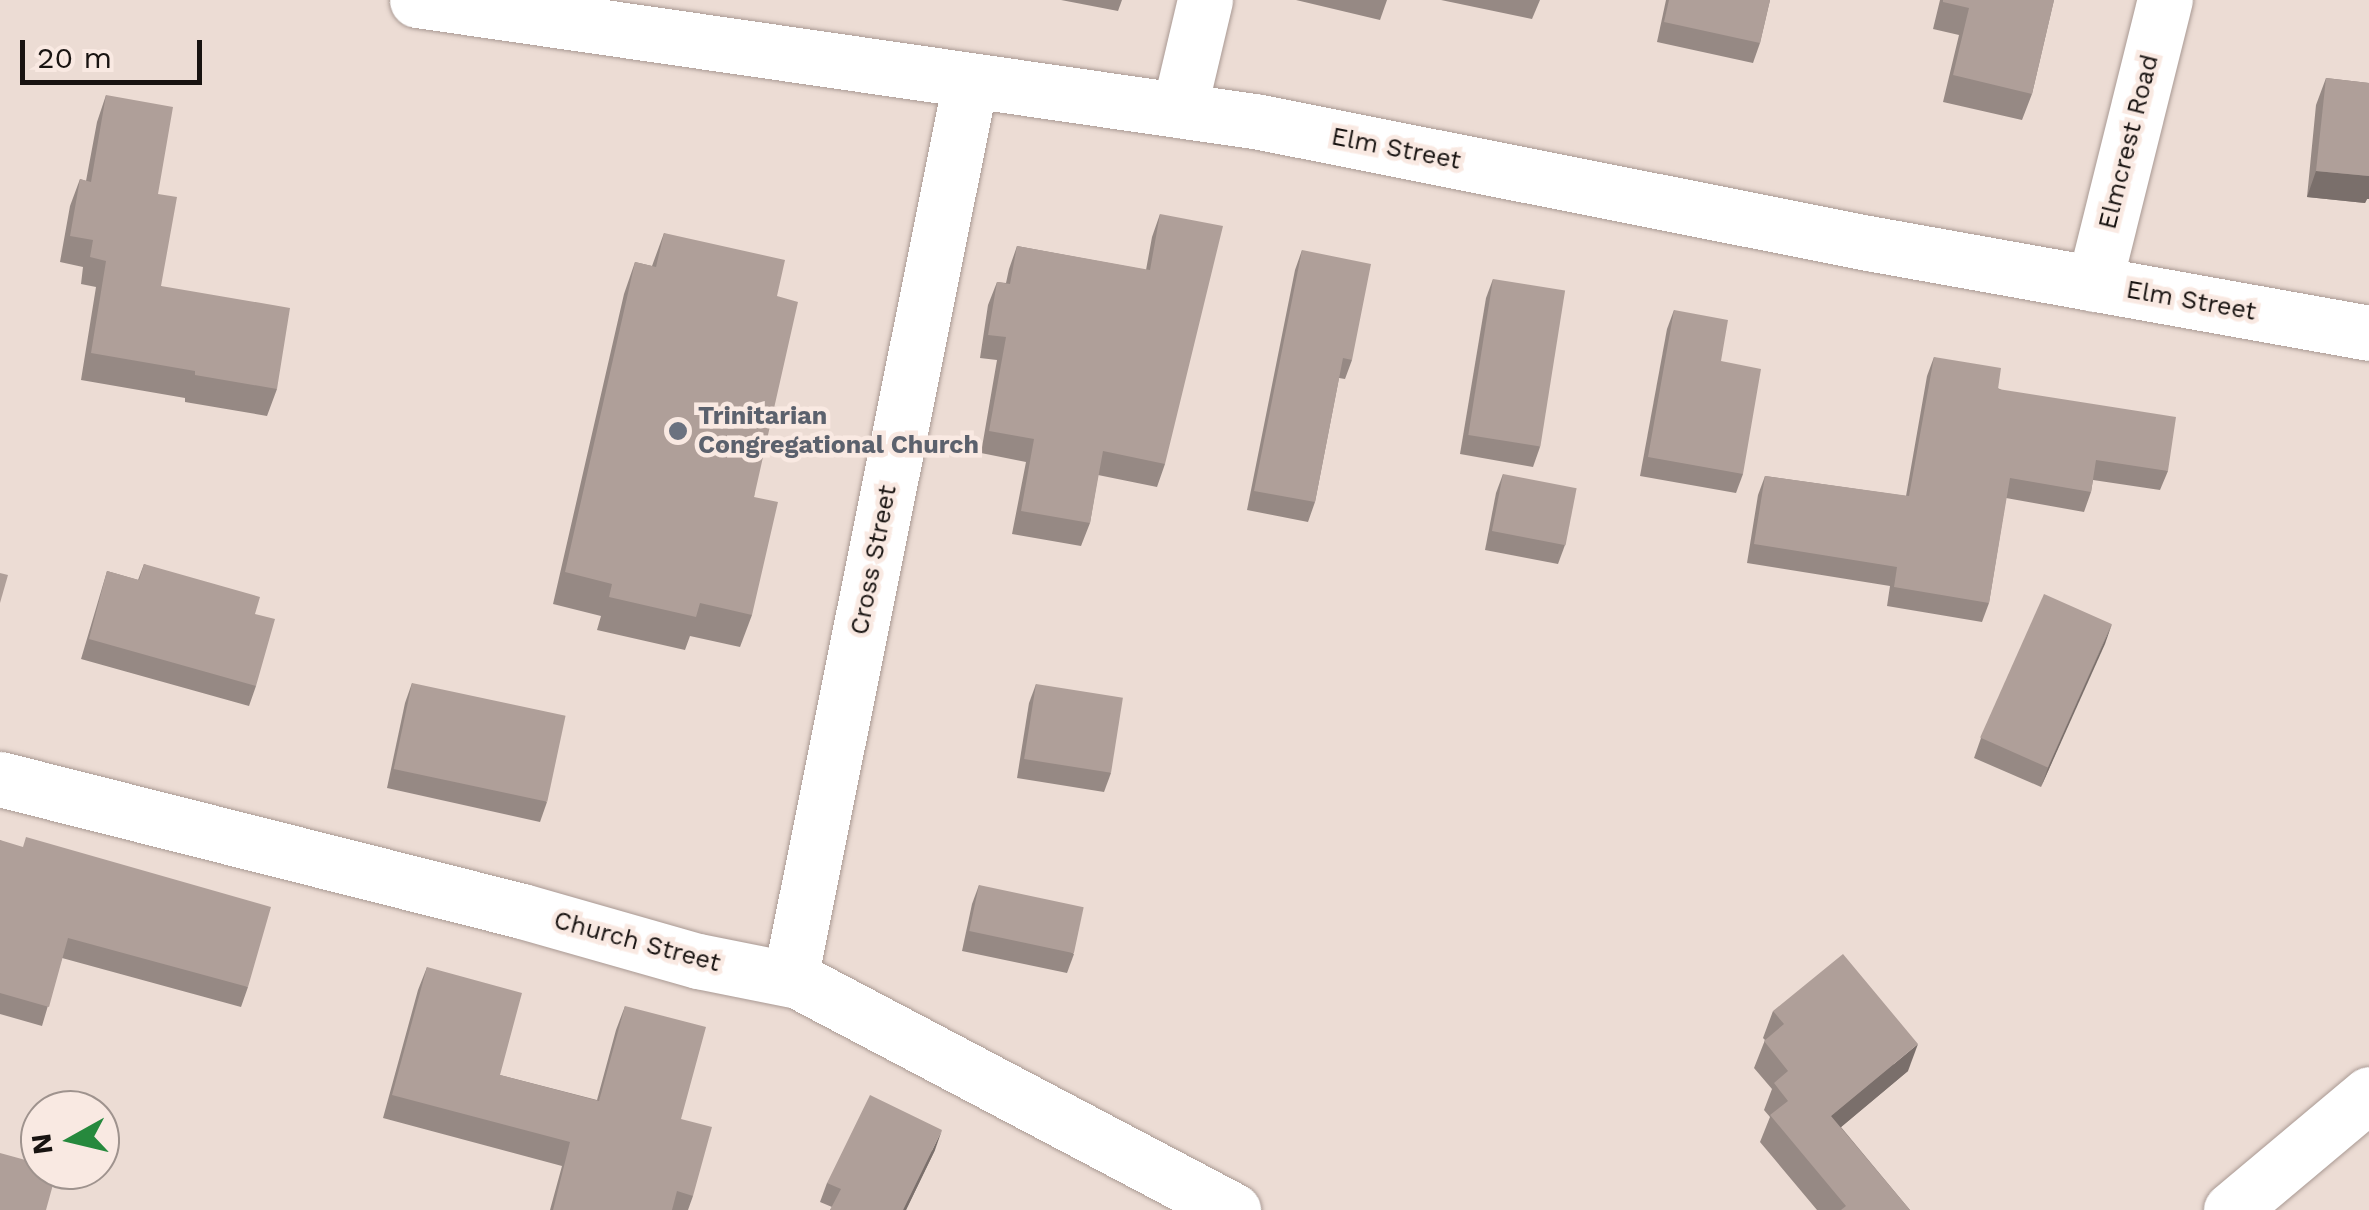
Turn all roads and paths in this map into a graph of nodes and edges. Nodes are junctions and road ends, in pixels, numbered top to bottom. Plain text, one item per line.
1 (417, 0) edge
2 (1204, 0) edge
3 (2165, 0) edge
4 (970, 82) junction
5 (1179, 110) junction
6 (2094, 284) junction
7 (2369, 332) edge
8 (0, 779) edge
9 (790, 980) junction
10 (2369, 1094) edge
11 (1233, 1210) edge
12 (2231, 1210) edge

1 - 4 street, Elm Street
2 - 5 street
3 - 6 street, Elmcrest Road
4 - 5 street, Elm Street
4 - 9 street, Cross Street
5 - 6 street, Elm Street
6 - 7 street, Elm Street
8 - 9 street, Church Street
9 - 11 street, Church Street
10 - 12 street

